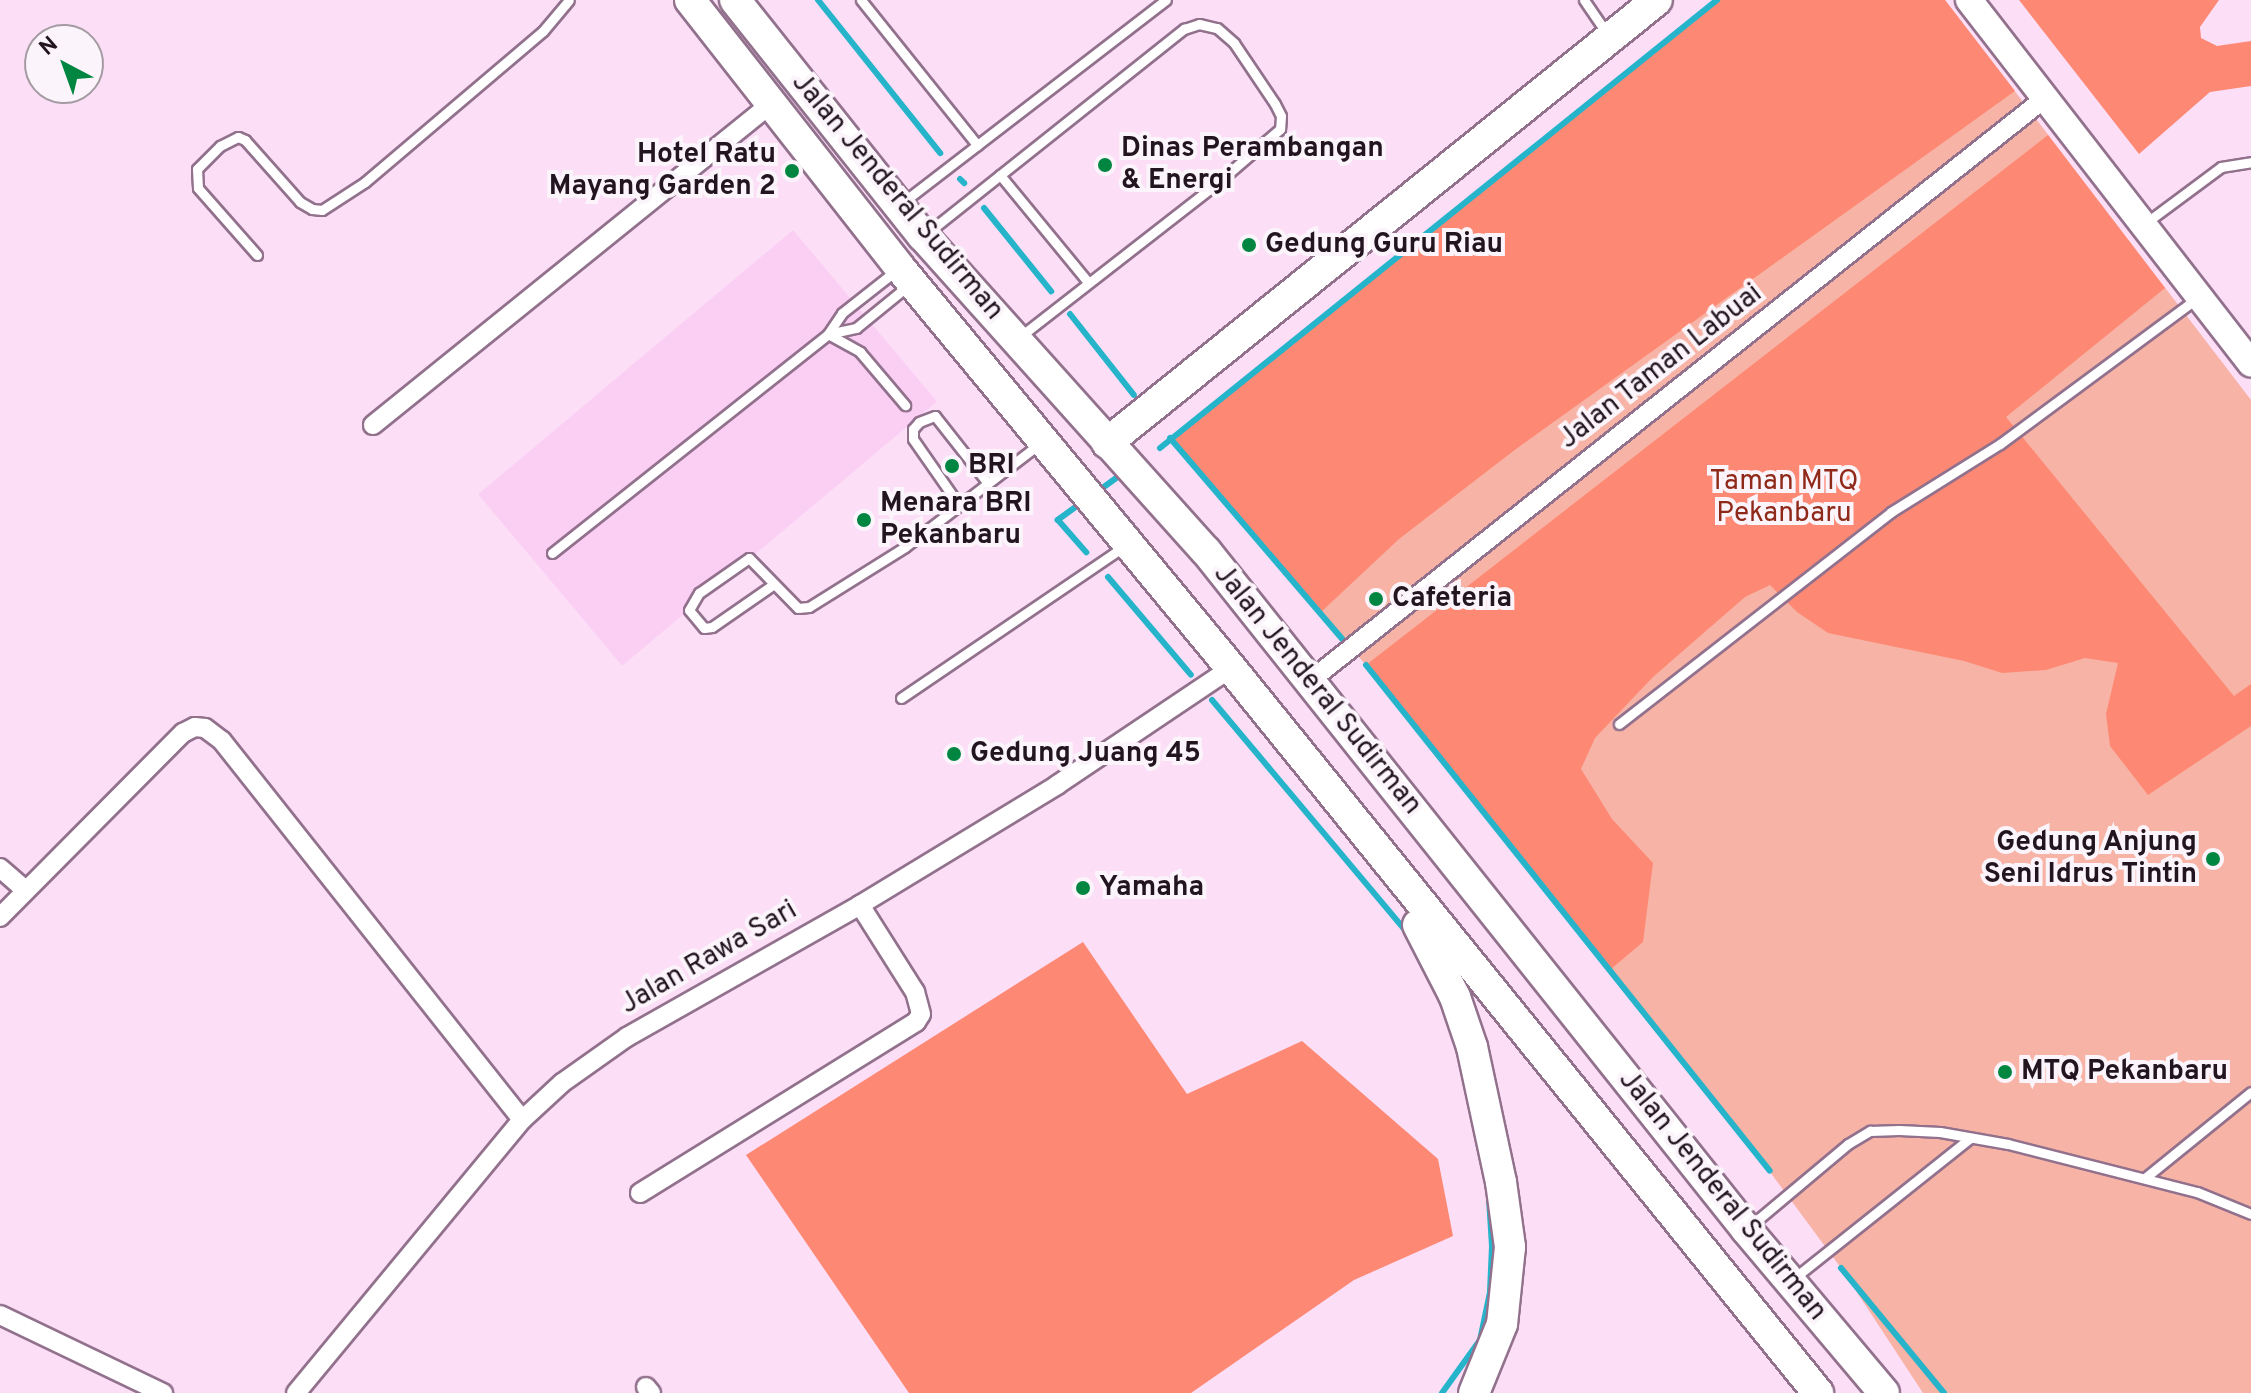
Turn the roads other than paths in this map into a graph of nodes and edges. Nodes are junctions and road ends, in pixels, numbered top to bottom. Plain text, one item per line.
1 (569, 0) edge
2 (690, 0) edge
3 (735, 0) edge
4 (861, 0) edge
5 (1166, 0) edge
6 (1584, 0) edge
7 (1657, 0) edge
8 (1969, 0) edge
9 (1609, 38) junction
10 (2045, 98) junction
11 (772, 103) junction
12 (977, 145) junction
13 (2251, 162) edge
14 (1000, 175) junction
15 (899, 205) junction
16 (2144, 224) junction
17 (923, 236) junction
18 (257, 255) dead end
19 (906, 275) junction
20 (1088, 282) junction
21 (2200, 296) junction
22 (828, 334) junction
23 (1015, 340) junction
24 (2251, 363) edge
25 (905, 405) dead end
26 (373, 425) dead end
27 (1044, 441) junction
28 (1107, 443) junction
29 (987, 482) junction
30 (959, 505) junction
31 (1129, 542) junction
32 (552, 553) dead end
33 (774, 584) junction
34 (1231, 668) junction
35 (1311, 680) junction
36 (901, 698) dead end
37 (1619, 724) dead end
38 (1365, 833) junction
39 (0, 868) edge
40 (25, 890) junction
41 (860, 905) junction
42 (0, 917) edge
43 (2251, 1092) edge
44 (522, 1120) junction
45 (1970, 1138) junction
46 (2145, 1178) junction
47 (640, 1193) dead end
48 (2251, 1214) edge
49 (1746, 1229) junction
50 (1709, 1258) junction
51 (1790, 1281) junction
52 (1754, 1311) junction
53 (0, 1315) edge
54 (163, 1393) edge
55 (296, 1393) edge
56 (1474, 1393) edge
57 (1818, 1393) edge
58 (1884, 1393) edge

1 - 18 lane
2 - 11 main road, Jalan Jenderal Sudirman
3 - 15 main road, Jalan Jenderal Sudirman
4 - 12 lane
5 - 12 lane
6 - 9 lane
7 - 9 main road
8 - 10 street
9 - 28 main road
10 - 16 street
10 - 35 street, Jalan Taman Labuai
11 - 19 main road, Jalan Jenderal Sudirman
11 - 26 street
12 - 15 lane
13 - 16 lane
14 - 17 lane
14 - 20 lane
14 - 20 lane
15 - 17 main road, Jalan Jenderal Sudirman
16 - 21 street
17 - 23 main road, Jalan Jenderal Sudirman
19 - 22 lane
19 - 22 lane
19 - 27 main road, Jalan Jenderal Sudirman
20 - 23 lane
21 - 24 street
21 - 37 lane
22 - 25 lane
22 - 32 lane
23 - 28 main road, Jalan Jenderal Sudirman
27 - 29 lane
27 - 31 main road, Jalan Jenderal Sudirman
28 - 35 main road, Jalan Jenderal Sudirman
29 - 30 lane
29 - 30 lane
30 - 33 lane
31 - 34 main road, Jalan Jenderal Sudirman
31 - 36 lane
33 - 33 lane
34 - 38 main road, Jalan Jenderal Sudirman
34 - 41 street, Jalan Rawa Sari
35 - 49 main road, Jalan Jenderal Sudirman
38 - 50 main road, Jalan Jenderal Sudirman
38 - 56 main road
39 - 40 street
40 - 42 street
40 - 44 street
41 - 44 street, Jalan Rawa Sari
41 - 47 street
43 - 46 lane
44 - 55 street, Jalan Rawa Sari
45 - 46 lane
45 - 49 lane
45 - 51 lane
46 - 48 lane
49 - 50 main road
49 - 51 main road, Jalan Jenderal Sudirman
50 - 52 main road, Jalan Jenderal Sudirman
51 - 52 main road
51 - 58 main road, Jalan Jenderal Sudirman
52 - 57 main road, Jalan Jenderal Sudirman
53 - 54 street

